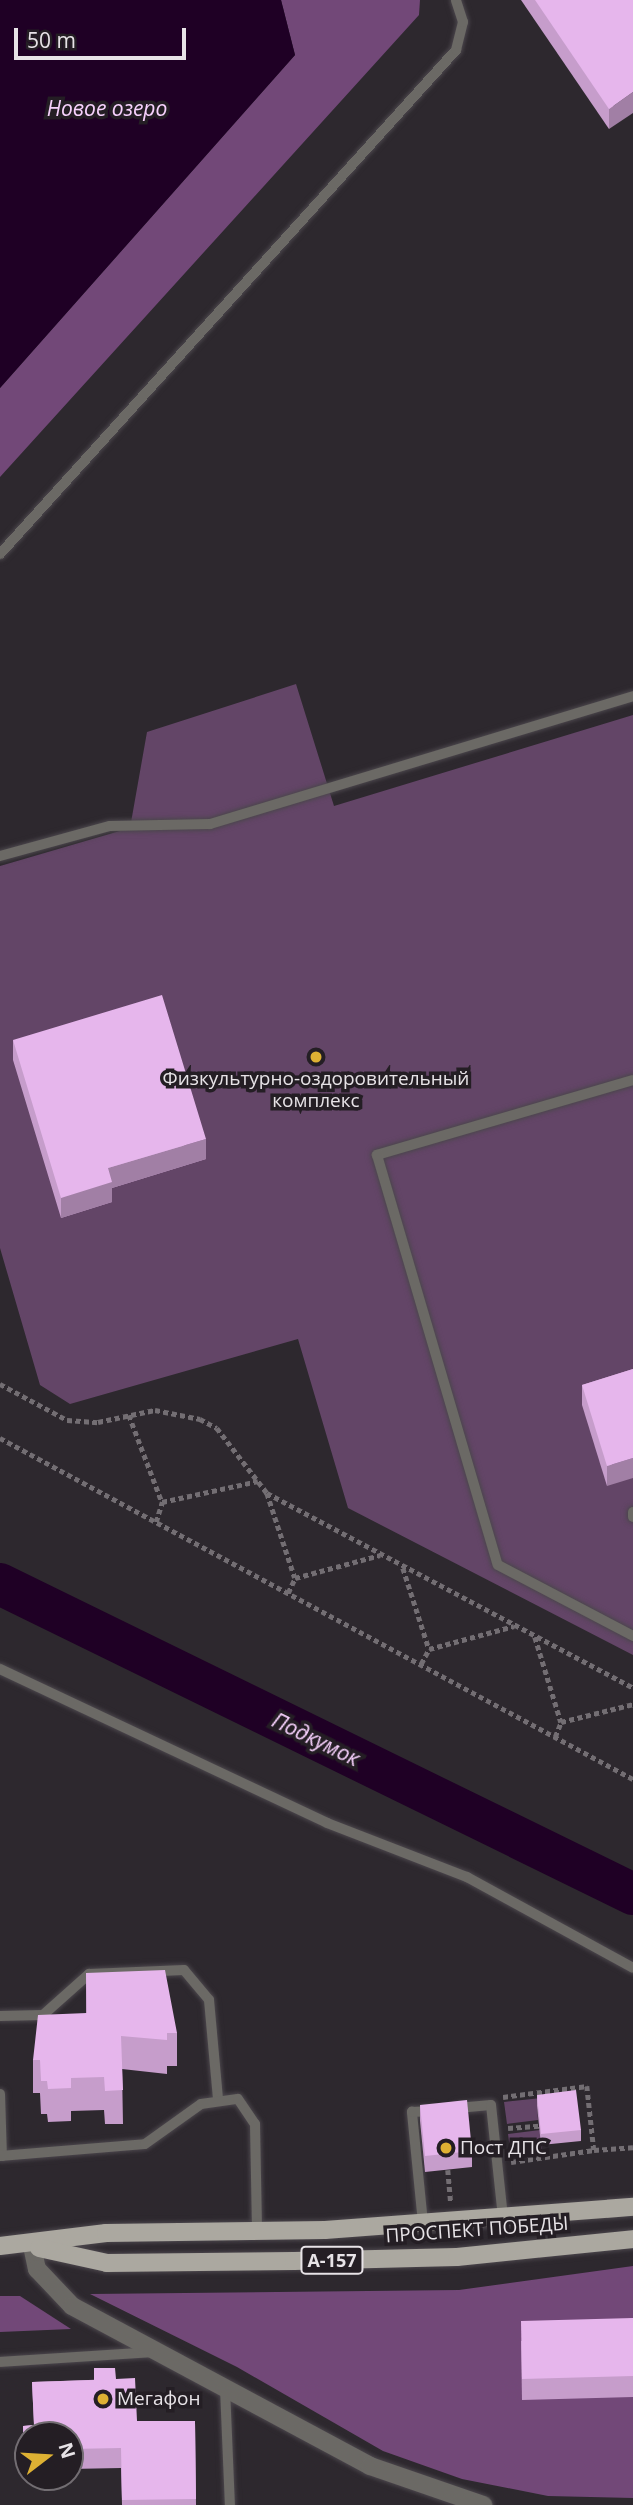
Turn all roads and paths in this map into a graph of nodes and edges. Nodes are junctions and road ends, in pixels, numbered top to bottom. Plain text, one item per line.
1 (456, 0) edge
2 (0, 555) edge
3 (633, 696) edge
4 (0, 856) edge
5 (633, 1080) edge
6 (0, 1384) edge
7 (130, 1415) junction
8 (0, 1438) edge
9 (258, 1481) junction
10 (267, 1493) junction
11 (162, 1502) junction
12 (156, 1522) junction
13 (381, 1555) junction
14 (403, 1567) junction
15 (295, 1578) junction
16 (288, 1593) junction
17 (515, 1626) junction
18 (633, 1636) edge
19 (535, 1637) junction
20 (429, 1649) junction
21 (421, 1664) junction
22 (0, 1669) edge
23 (633, 1688) edge
24 (633, 1704) edge
25 (561, 1722) junction
26 (555, 1737) junction
27 (633, 1779) edge
28 (633, 1968) edge
29 (0, 2016) edge
30 (0, 2094) edge
31 (218, 2098) junction
32 (491, 2105) junction
33 (539, 2126) edge
34 (508, 2129) dead end
35 (633, 2147) edge
36 (594, 2150) junction
37 (1, 2156) edge
38 (512, 2162) dead end
39 (633, 2207) edge
40 (503, 2217) junction
41 (423, 2223) junction
42 (257, 2231) junction
43 (633, 2239) edge
44 (0, 2246) edge
45 (33, 2246) junction
46 (157, 2351) junction
47 (0, 2362) edge
48 (225, 2388) junction
49 (230, 2505) edge
50 (483, 2505) edge

1 - 2 lane
3 - 4 lane
5 - 18 lane
6 - 7 path
7 - 9 path
7 - 11 path
8 - 12 path
9 - 10 path
9 - 11 path
10 - 13 path
10 - 15 path
11 - 12 path
12 - 16 path
13 - 14 path
13 - 15 path
14 - 17 path
14 - 20 path
15 - 16 path
16 - 21 path
17 - 19 path
17 - 20 path
19 - 23 path
19 - 25 path
20 - 21 path
21 - 26 path
22 - 28 lane
24 - 25 path
25 - 26 path
26 - 27 path
29 - 31 lane
30 - 37 lane
31 - 37 lane
31 - 42 lane
32 - 36 path
32 - 40 lane
32 - 41 lane
33 - 34 path
35 - 36 path
36 - 38 path
39 - 40 main road, ПРОСПЕКТ ПОБЕДЫ / А-157
40 - 41 main road, ПРОСПЕКТ ПОБЕДЫ / А-157
41 - 42 main road, ПРОСПЕКТ ПОБЕДЫ / А-157
42 - 45 main road, ПРОСПЕКТ ПОБЕДЫ / А-157
43 - 45 main road, ПРОСПЕКТ ПОБЕДЫ / А-157
44 - 45 main road, ПРОСПЕКТ ПОБЕДЫ / А-157
45 - 46 street
46 - 47 lane
46 - 48 street
48 - 49 lane
48 - 50 street

